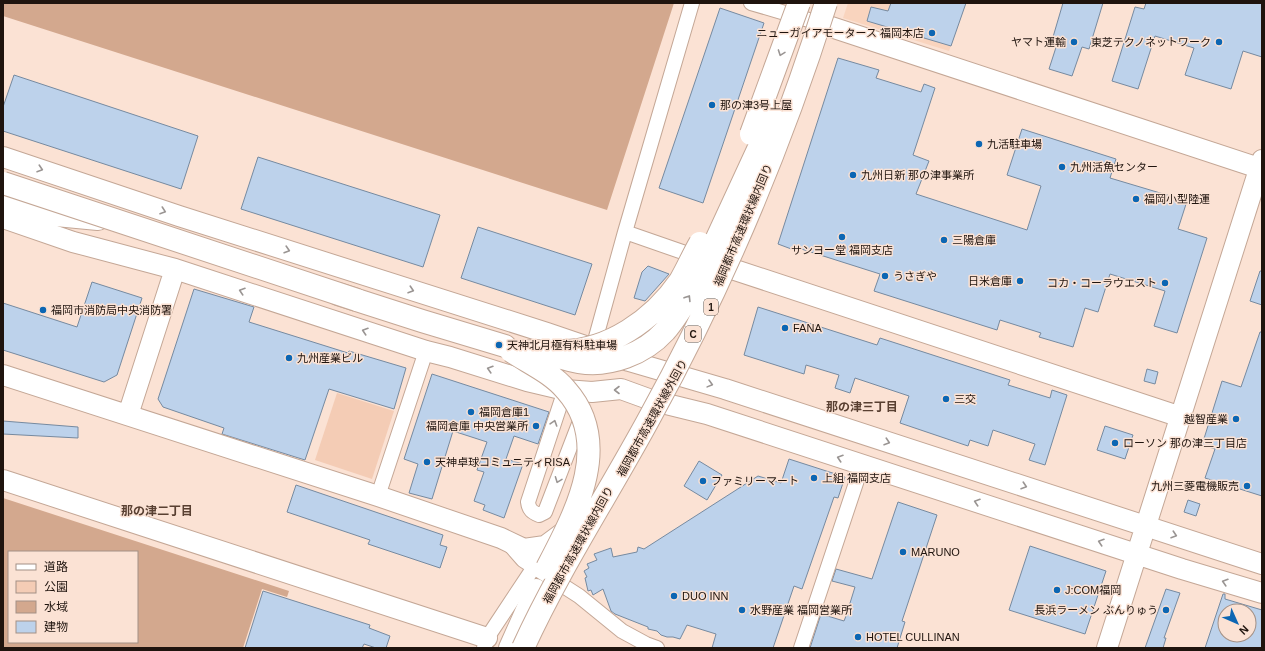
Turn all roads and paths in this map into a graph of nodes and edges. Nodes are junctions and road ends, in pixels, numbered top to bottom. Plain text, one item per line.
1 (692, 3) edge
2 (751, 3) edge
3 (799, 3) edge
4 (826, 3) edge
5 (832, 3) edge
6 (818, 13) edge
7 (3, 157) edge
8 (1261, 166) edge
9 (3, 183) edge
10 (3, 206) edge
11 (3, 218) edge
12 (625, 232) junction
13 (175, 269) junction
14 (735, 270) junction
15 (593, 348) junction
16 (512, 349) junction
17 (426, 351) junction
18 (672, 374) junction
19 (3, 375) edge
20 (565, 390) junction
21 (592, 392) junction
22 (654, 401) junction
23 (128, 415) junction
24 (1181, 417) junction
25 (862, 465) junction
26 (3, 480) edge
27 (378, 496) junction
28 (1146, 526) junction
29 (568, 529) junction
30 (501, 538) junction
31 (1137, 554) junction
32 (1262, 564) edge
33 (534, 567) junction
34 (1262, 593) edge
35 (486, 643) edge
36 (523, 648) edge
37 (528, 648) edge
38 (657, 648) edge
39 (801, 648) edge
40 (1107, 648) edge

1 - 12 street
2 - 6 street
3 -> 16 highway, bridge
4 - 6 street
4 - 36 highway, 福岡都市高速環状線内回り / C, bridge
5 - 37 highway, 福岡都市高速環状線外回り / 1, bridge
6 - 8 street
6 - 14 street
16 -> 6 highway, bridge
7 -> 15 street
8 - 24 street
9 - 16 highway, bridge
10 - 16 highway, bridge
11 - 13 street
12 - 14 street
12 - 15 street
17 -> 13 street
13 - 23 street
14 - 18 street
14 - 24 street
15 - 18 street
16 - 16 highway, bridge
20 -> 17 street
17 - 27 street
18 - 22 street
18 -> 28 street
19 - 23 street
20 - 21 street
21 -> 20 street
22 -> 21 street
25 -> 22 street
22 - 29 street
23 - 27 street
24 - 28 street
31 -> 25 street
25 - 39 street
26 - 35 street
27 - 30 street
28 - 31 street
28 -> 32 street
29 - 30 street
29 - 33 street
30 - 33 street
34 -> 31 street
31 - 40 street
33 - 35 street
33 - 38 street

